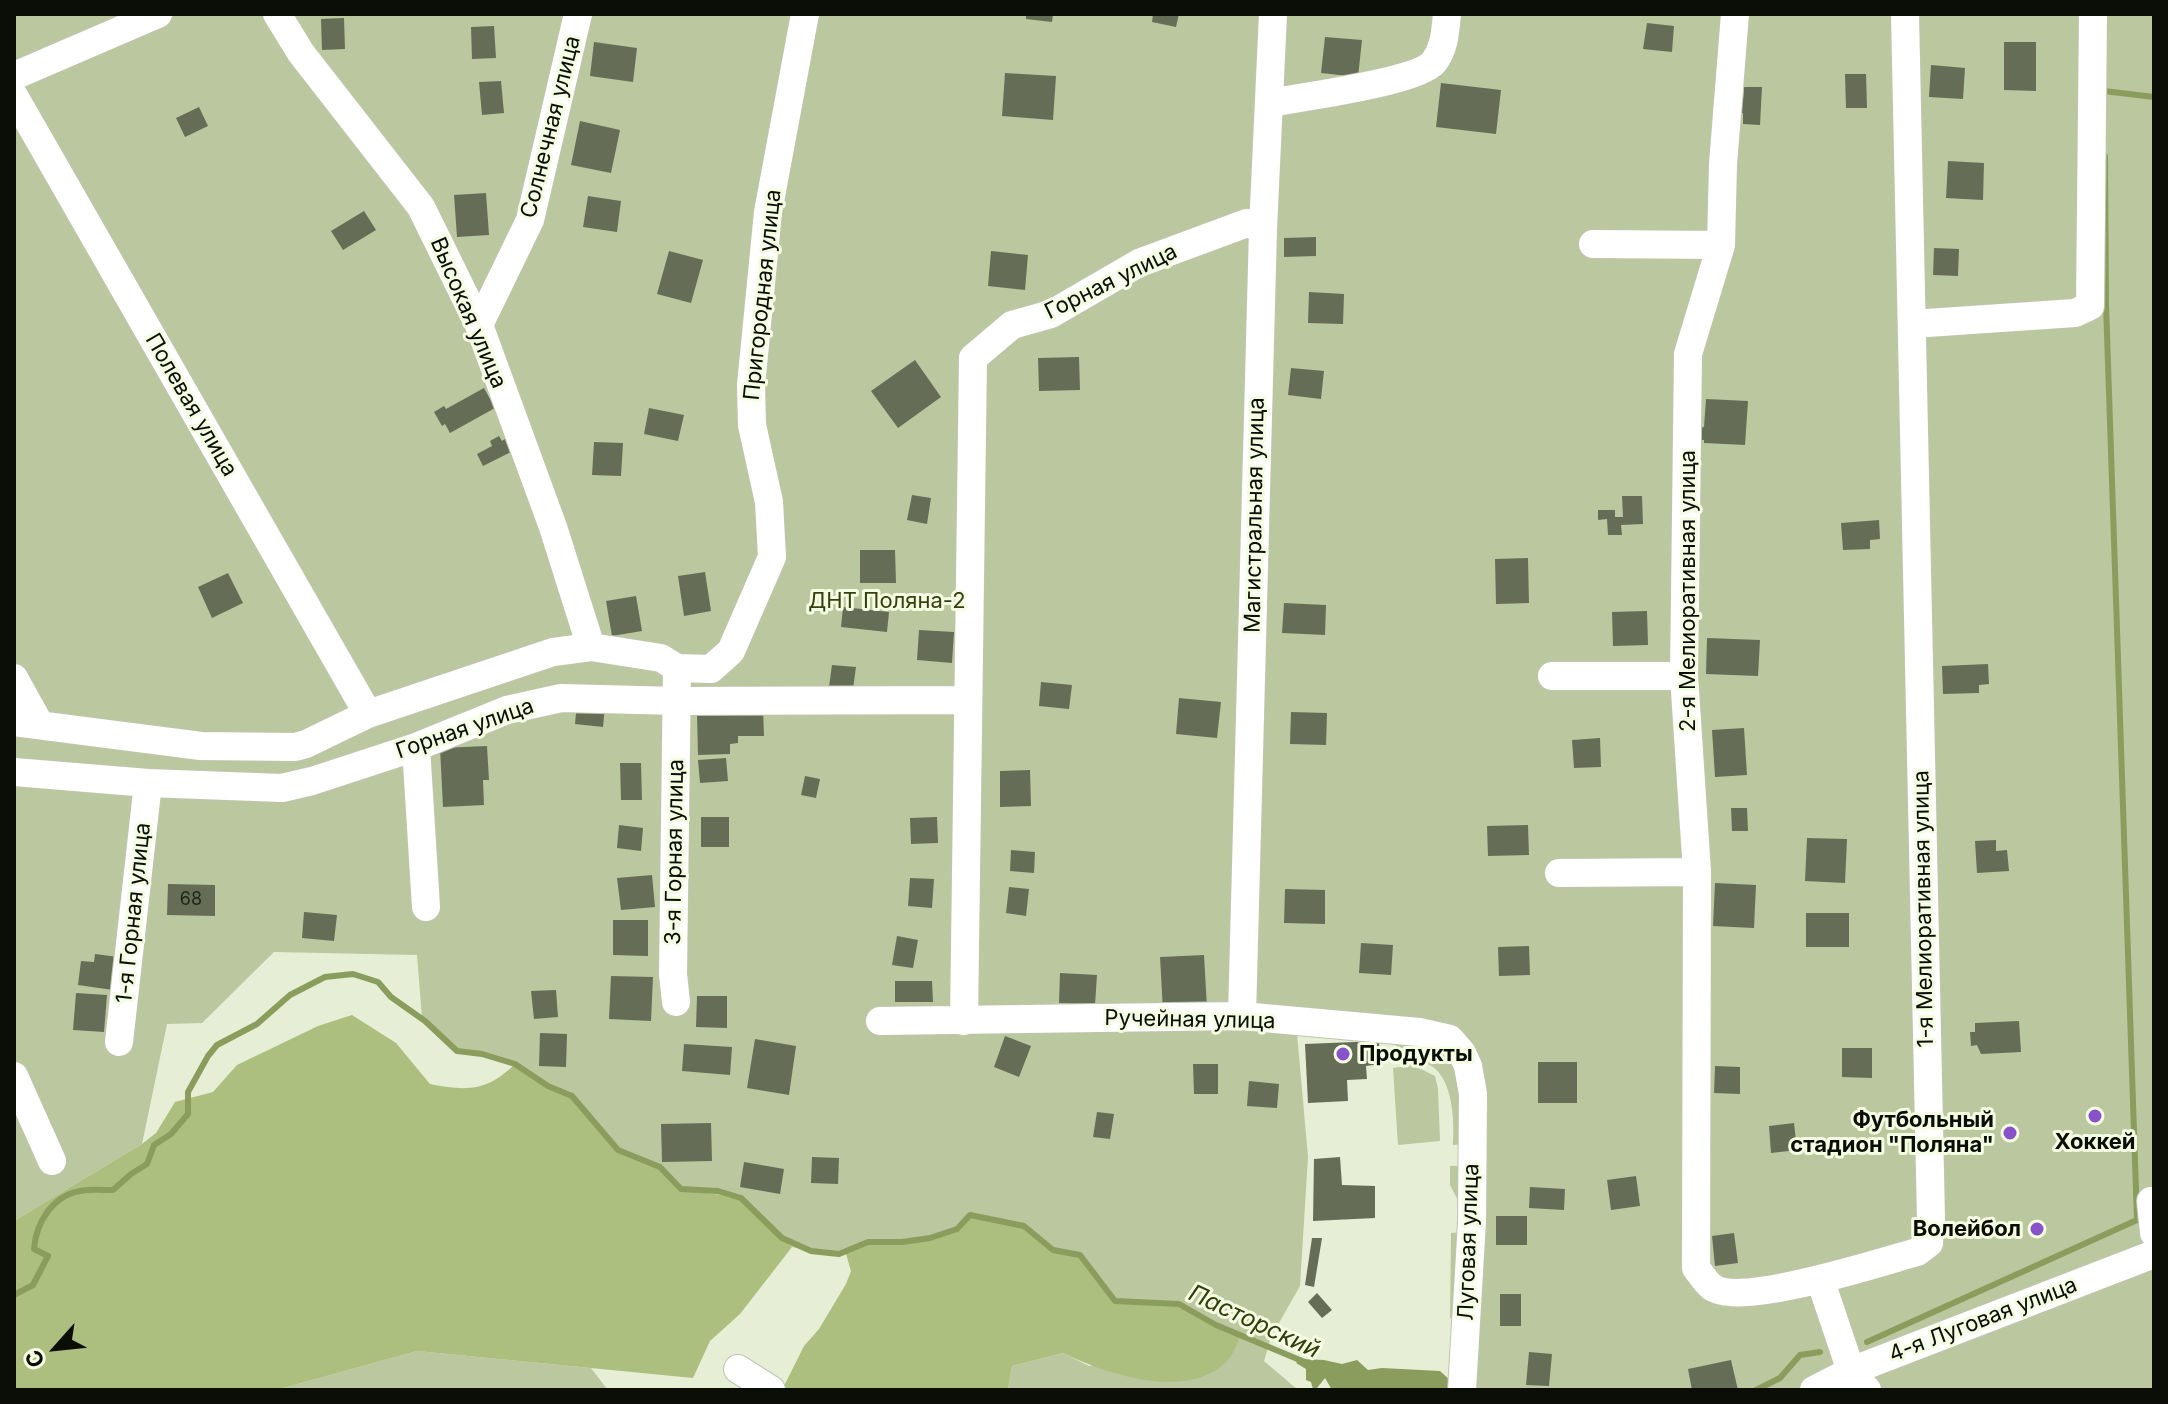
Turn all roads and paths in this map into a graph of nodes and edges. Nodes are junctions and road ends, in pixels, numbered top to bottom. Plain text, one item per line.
1 (158, 14) edge
2 (277, 14) edge
3 (578, 14) edge
4 (805, 14) edge
5 (1273, 14) edge
6 (1447, 14) edge
7 (1735, 14) edge
8 (1905, 14) edge
9 (2093, 14) edge
10 (14, 76) edge
11 (14, 96) edge
12 (1270, 103) junction
13 (1263, 229) junction
14 (1593, 244) dead end
15 (1721, 245) junction
16 (1912, 324) junction
17 (479, 325) junction
18 (591, 647) junction
19 (677, 668) junction
20 (1552, 676) dead end
21 (1684, 676) junction
22 (14, 678) edge
23 (968, 700) junction
24 (678, 701) junction
25 (368, 714) junction
26 (26, 722) edge
27 (416, 747) junction
28 (14, 772) edge
29 (148, 783) junction
30 (1697, 872) junction
31 (1559, 873) dead end
32 (426, 907) dead end
33 (676, 1002) dead end
34 (1242, 1016) junction
35 (880, 1021) dead end
36 (964, 1021) junction
37 (119, 1042) dead end
38 (14, 1076) edge
39 (1473, 1094) joint
40 (52, 1161) dead end
41 (2151, 1201) dead end
42 (2154, 1233) edge
43 (2154, 1254) edge
44 (1696, 1268) joint
45 (1820, 1279) junction
46 (738, 1369) dead end
47 (1859, 1380) edge
48 (771, 1390) edge
49 (1462, 1390) edge
50 (1814, 1390) edge

1 - 10 street
2 - 17 street, Высокая улица
3 - 17 street, Солнечная улица
4 - 19 street, Пригородная улица
5 - 12 street, Магистральная улица
6 - 12 street
7 - 15 street, 2-я Мелиоративная улица
8 - 16 street, 1-я Мелиоративная улица
9 - 16 street
11 - 25 street, Полевая улица
12 - 13 street, Магистральная улица
13 - 23 street, Горная улица
13 - 34 street, Магистральная улица
14 - 15 street
15 - 21 street, 2-я Мелиоративная улица
16 - 45 street, 1-я Мелиоративная улица
17 - 18 street, Высокая улица
18 - 19 street
18 - 25 street
19 - 24 street, 3-я Горная улица
20 - 21 street
21 - 30 street, 2-я Мелиоративная улица
22 - 26 street
23 - 24 street, Горная улица
23 - 36 street, Горная улица
24 - 27 street, Горная улица
24 - 33 street, 3-я Горная улица
25 - 26 street
27 - 29 street, Горная улица
27 - 32 street
28 - 29 street, Горная улица
29 - 37 street, 1-я Горная улица
30 - 31 street
30 - 44 street, 2-я Мелиоративная улица
34 - 36 street, Ручейная улица
34 - 39 street, Ручейная улица
35 - 36 street, Ручейная улица
38 - 40 street
39 - 49 street, Луговая улица
41 - 42 street
43 - 47 street, 4-я Луговая улица
44 - 45 street, 1-я Мелиоративная улица
45 - 47 street
46 - 48 street
47 - 50 street, 4-я Луговая улица

